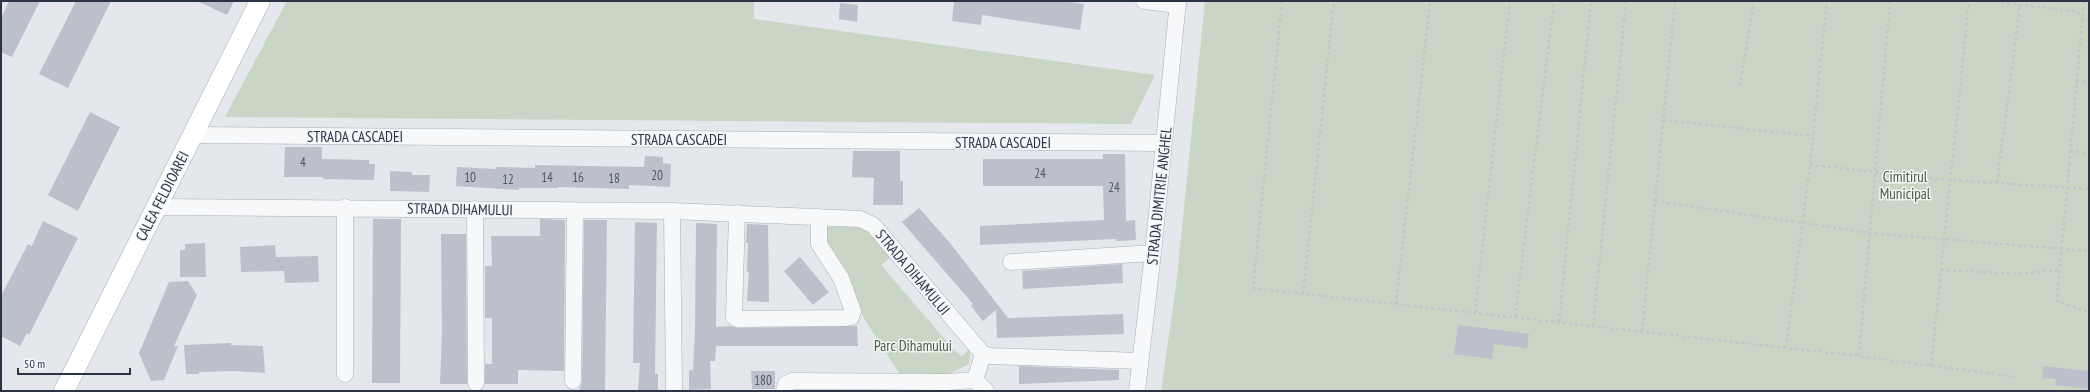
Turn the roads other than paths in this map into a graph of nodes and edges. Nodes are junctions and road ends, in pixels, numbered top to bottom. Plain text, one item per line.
1 (260, 1) edge
2 (1144, 1) edge
3 (1178, 3) edge
4 (193, 135) junction
5 (1164, 143) junction
6 (156, 208) junction
7 (345, 208) junction
8 (475, 209) junction
9 (575, 210) junction
10 (672, 211) junction
11 (737, 213) junction
12 (819, 218) junction
13 (1153, 253) junction
14 (1011, 262) dead end
15 (984, 354) junction
16 (1140, 361) junction
17 (345, 374) dead end
18 (573, 381) dead end
19 (476, 383) dead end
20 (980, 385) edge
21 (892, 387) edge
22 (64, 391) edge
23 (674, 391) edge
24 (784, 391) edge
25 (1137, 391) edge

1 - 4 main road, CALEA FELDIOAREI
2 - 3 street
3 - 5 street, STRADA DIMITRIE ANGHEL
4 - 5 street, STRADA CASCADEI
4 - 6 main road, CALEA FELDIOAREI
5 - 13 street, STRADA DIMITRIE ANGHEL
6 - 7 street, STRADA DIHAMULUI
6 - 22 main road, CALEA FELDIOAREI
7 - 8 street, STRADA DIHAMULUI
7 - 17 street
8 - 9 street, STRADA DIHAMULUI
8 - 19 street
9 - 10 street, STRADA DIHAMULUI
9 - 18 street
10 - 11 street, STRADA DIHAMULUI
10 - 23 street
11 - 12 street, STRADA DIHAMULUI
11 - 12 street
12 - 15 street, STRADA DIHAMULUI
13 - 14 street
13 - 16 street, STRADA DIMITRIE ANGHEL
15 - 16 street
15 - 20 street
16 - 25 street, STRADA DIMITRIE ANGHEL
20 - 21 street
21 - 24 street

